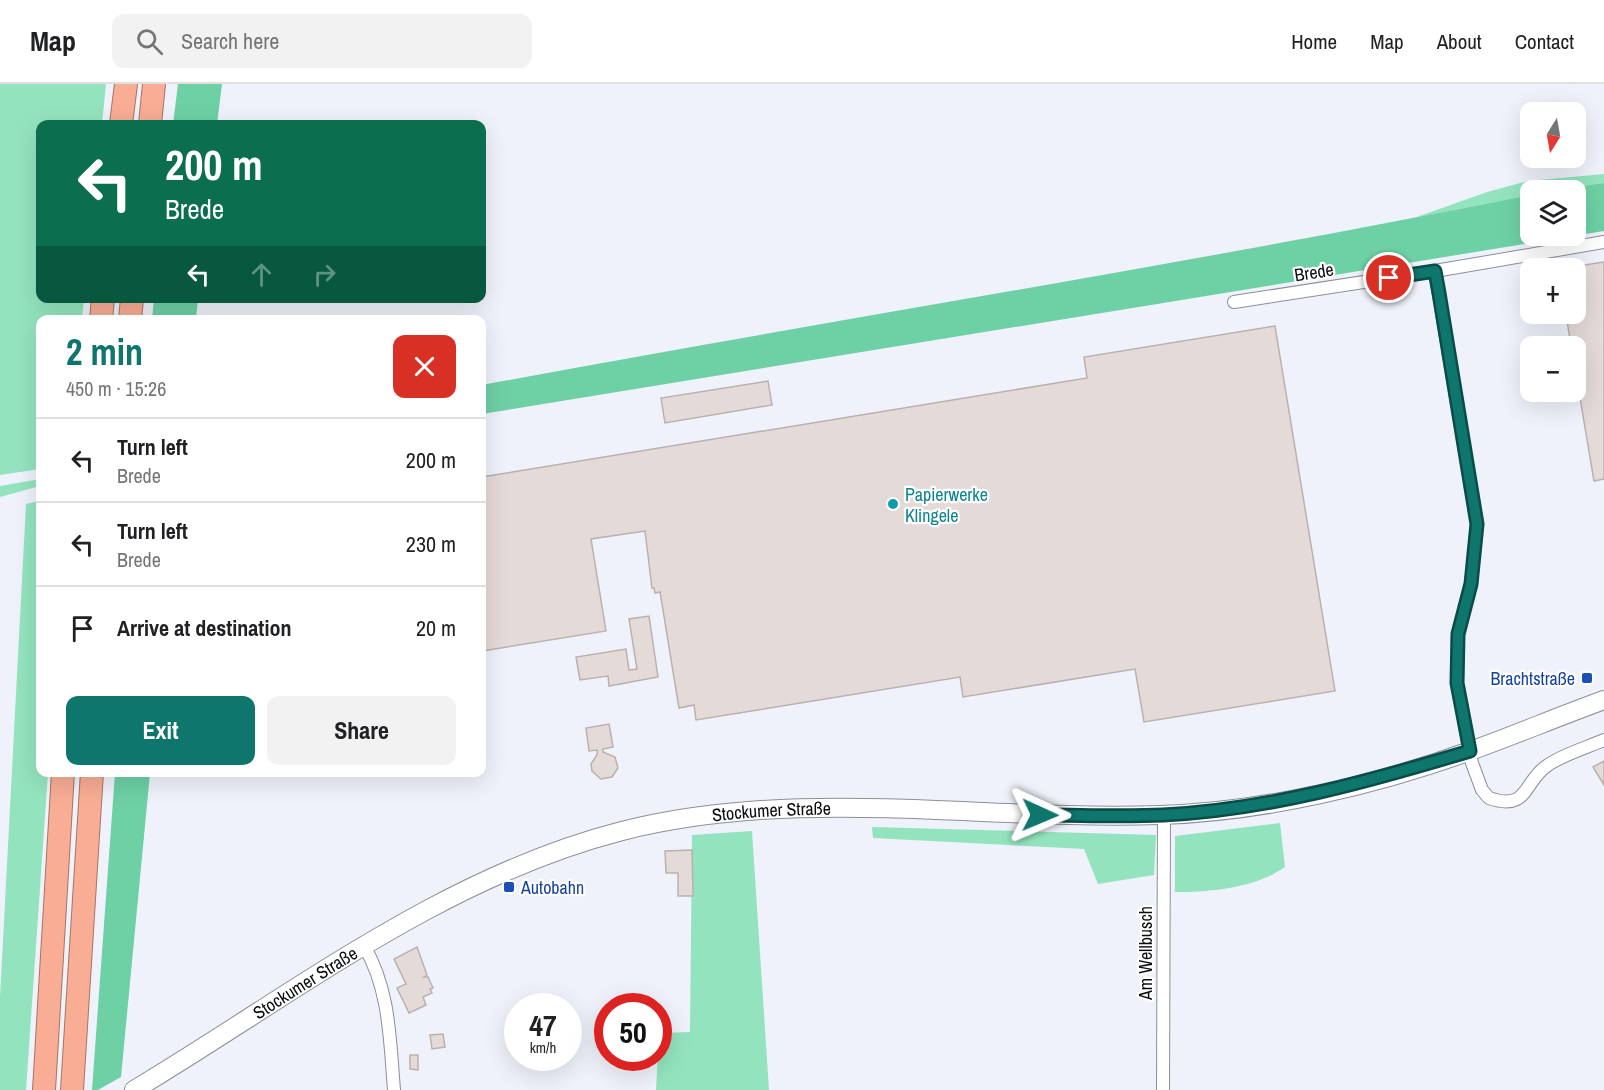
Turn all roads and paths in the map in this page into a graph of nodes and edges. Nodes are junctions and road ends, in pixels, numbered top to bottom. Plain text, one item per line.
1 (126, 84) edge
2 (154, 84) edge
3 (122, 120) edge
4 (150, 120) edge
5 (1604, 242) edge
6 (1435, 271) junction
7 (1234, 302) dead end
8 (1604, 700) edge
9 (1604, 740) edge
10 (1470, 751) junction
11 (63, 777) edge
12 (92, 777) edge
13 (1164, 815) junction
14 (364, 946) junction
15 (44, 1090) edge
16 (72, 1090) edge
17 (134, 1090) edge
18 (394, 1090) edge
19 (1163, 1090) edge

1 - 3 highway
2 - 4 highway
5 - 6 street, Brede
6 - 7 street, Brede
6 - 10 street
8 - 10 main road, Stockumer Straße
9 - 10 street
10 - 13 main road, Stockumer Straße
11 - 15 highway
12 - 16 highway
13 - 14 main road, Stockumer Straße
13 - 19 street, Am Wellbusch
14 - 17 main road, Stockumer Straße
14 - 18 street

